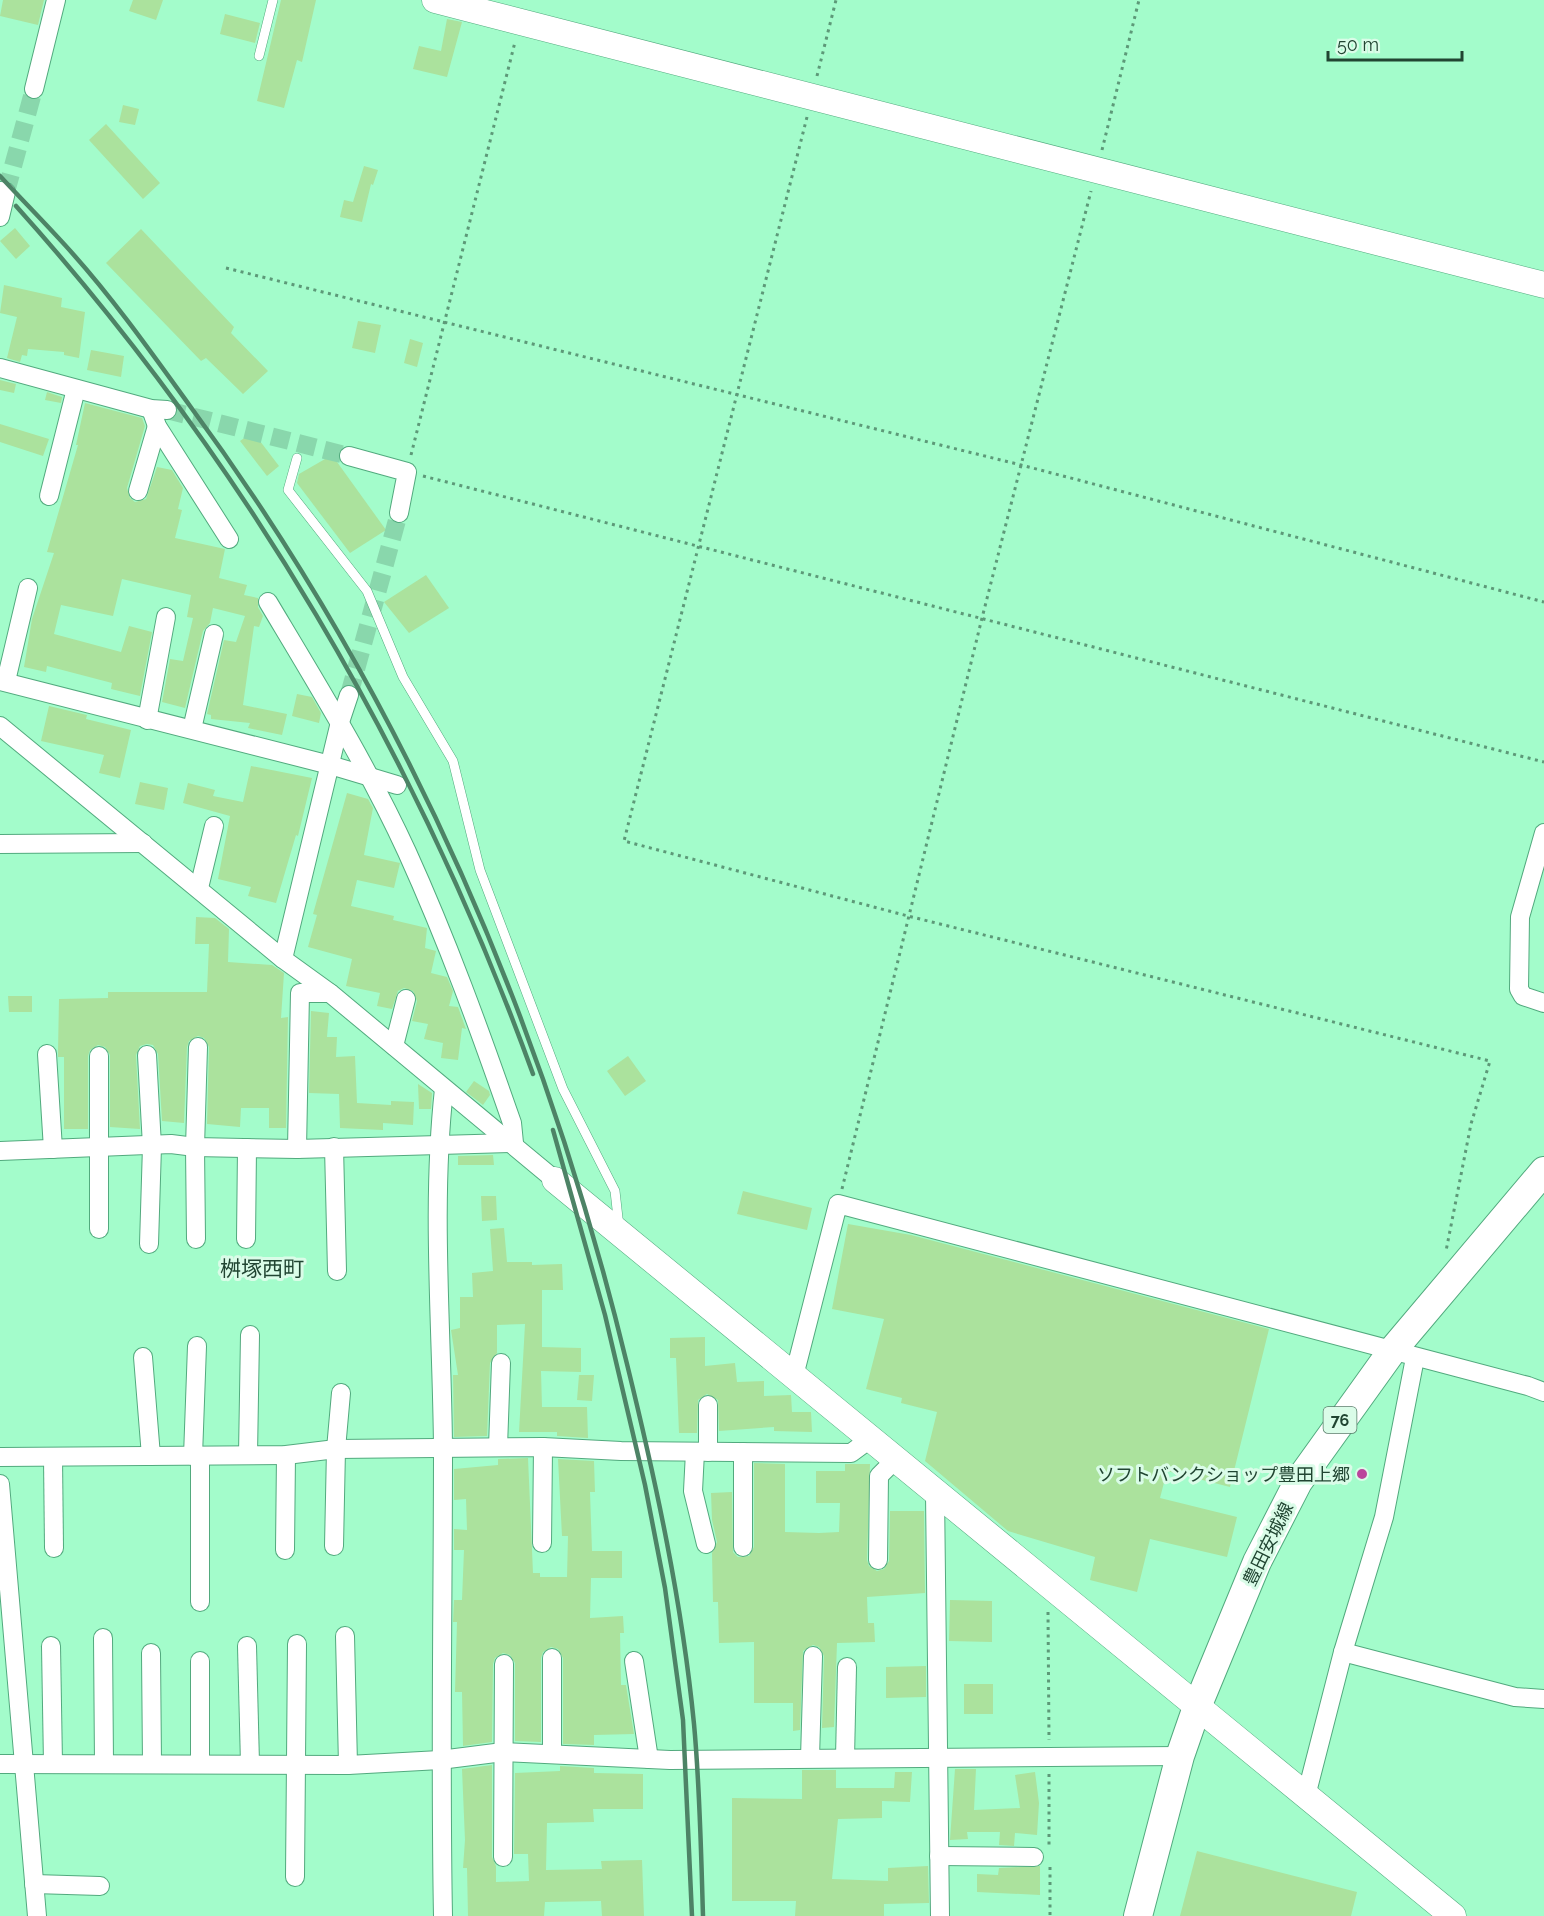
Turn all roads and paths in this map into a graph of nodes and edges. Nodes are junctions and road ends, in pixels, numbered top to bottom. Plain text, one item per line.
1 (56, 0) edge
2 (273, 0) edge
3 (435, 0) edge
4 (836, 0) edge
5 (1139, 0) edge
6 (520, 22) junction
7 (259, 56) dead end
8 (34, 89) tunnel mouth
9 (812, 96) junction
10 (1097, 170) junction
11 (0, 191) edge
12 (0, 217) edge
13 (226, 268) dead end
14 (1544, 285) edge
15 (444, 320) junction
16 (0, 368) edge
17 (76, 388) junction
18 (737, 395) junction
19 (157, 426) junction
20 (349, 456) tunnel mouth
21 (297, 458) dead end
22 (1021, 465) junction
23 (407, 472) junction
24 (138, 491) dead end
25 (49, 496) dead end
26 (399, 513) tunnel mouth
27 (229, 538) dead end
28 (698, 546) junction
29 (28, 588) dead end
30 (268, 602) dead end
31 (1544, 602) edge
32 (166, 616) dead end
33 (982, 618) junction
34 (214, 634) dead end
35 (3, 681) edge
36 (349, 695) tunnel mouth
37 (147, 720) junction
38 (340, 722) junction
39 (0, 726) edge
40 (192, 729) junction
41 (1544, 762) edge
42 (330, 765) junction
43 (370, 779) junction
44 (397, 784) dead end
45 (214, 826) dead end
46 (1544, 833) edge
47 (143, 843) junction
48 (0, 844) edge
49 (200, 888) junction
50 (908, 916) junction
51 (283, 959) junction
52 (330, 993) junction
53 (406, 999) dead end
54 (1544, 1003) edge
55 (198, 1047) dead end
56 (394, 1047) junction
57 (47, 1054) dead end
58 (147, 1055) dead end
59 (99, 1056) dead end
60 (444, 1089) junction
61 (438, 1143) junction
62 (514, 1143) junction
63 (152, 1146) junction
64 (195, 1147) junction
65 (97, 1148) junction
66 (247, 1148) junction
67 (334, 1148) junction
68 (53, 1149) junction
69 (297, 1149) junction
70 (0, 1151) edge
71 (1544, 1171) edge
72 (555, 1180) joint
73 (838, 1204) junction
74 (99, 1229) dead end
75 (620, 1233) junction
76 (196, 1239) dead end
77 (246, 1239) dead end
78 (149, 1244) dead end
79 (1444, 1260) dead end
80 (337, 1271) dead end
81 (249, 1335) dead end
82 (197, 1346) dead end
83 (1403, 1354) junction
84 (143, 1357) dead end
85 (501, 1363) dead end
86 (794, 1376) junction
87 (1544, 1392) edge
88 (341, 1393) dead end
89 (708, 1405) dead end
90 (870, 1439) junction
91 (498, 1447) junction
92 (543, 1447) junction
93 (443, 1448) junction
94 (336, 1449) junction
95 (701, 1452) junction
96 (744, 1452) junction
97 (248, 1455) junction
98 (286, 1455) junction
99 (152, 1456) junction
100 (197, 1456) junction
101 (0, 1457) edge
102 (53, 1457) junction
103 (895, 1460) junction
104 (0, 1484) edge
105 (935, 1493) junction
106 (542, 1543) dead end
107 (706, 1544) dead end
108 (334, 1546) dead end
109 (743, 1547) dead end
110 (54, 1548) dead end
111 (285, 1550) dead end
112 (878, 1560) dead end
113 (200, 1602) dead end
114 (345, 1636) dead end
115 (103, 1638) dead end
116 (297, 1644) dead end
117 (51, 1646) dead end
118 (247, 1646) dead end
119 (1343, 1652) junction
120 (151, 1653) dead end
121 (813, 1656) dead end
122 (552, 1658) dead end
123 (201, 1661) dead end
124 (634, 1661) dead end
125 (504, 1664) dead end
126 (847, 1667) dead end
127 (1544, 1699) edge
128 (1197, 1707) junction
129 (503, 1752) junction
130 (552, 1754) junction
131 (1180, 1756) junction
132 (810, 1758) junction
133 (845, 1758) junction
134 (938, 1758) junction
135 (649, 1759) junction
136 (440, 1760) junction
137 (0, 1764) edge
138 (24, 1764) junction
139 (53, 1764) junction
140 (104, 1764) junction
141 (152, 1764) junction
142 (200, 1764) junction
143 (250, 1764) junction
144 (296, 1764) junction
145 (348, 1764) junction
146 (1306, 1796) junction
147 (939, 1856) junction
148 (503, 1857) dead end
149 (1034, 1857) dead end
150 (295, 1877) dead end
151 (34, 1884) junction
152 (100, 1886) dead end
153 (37, 1916) edge
154 (443, 1916) edge
155 (940, 1916) edge
156 (1138, 1916) edge
157 (1453, 1916) edge

1 - 8 street
2 - 7 lane
3 - 6 street
4 - 9 path
5 - 10 path
6 - 9 street
6 - 15 path
9 - 10 street
9 - 18 path
10 - 14 street
10 - 22 path
11 - 12 street
13 - 15 path
15 - 18 path
15 - 23 path
16 - 17 street
17 - 19 street
17 - 25 street
18 - 22 path
18 - 28 path
19 - 24 street
19 - 27 street
20 - 23 street
21 - 75 lane
22 - 31 path
22 - 33 path
23 - 26 street
23 - 28 path
28 - 33 path
28 - 50 path
29 - 35 street
30 - 38 street
32 - 37 street
33 - 41 path
33 - 50 path
34 - 40 street
35 - 37 street
36 - 38 street
37 - 40 street
38 - 42 street
38 - 43 street
39 - 47 street
40 - 42 street
42 - 43 street
42 - 51 street
43 - 44 street
43 - 62 street
45 - 49 street
46 - 54 street
47 - 48 street
47 - 49 street
49 - 51 street
50 - 73 path
50 - 79 path
51 - 52 street
52 - 56 street
52 - 69 street
53 - 56 street
55 - 64 street
56 - 60 street
57 - 68 street
58 - 63 street
59 - 65 street
60 - 61 street
60 - 62 street
61 - 62 street
61 - 67 street
61 - 93 street
62 - 72 street
63 - 64 street
63 - 65 street
63 - 78 street
64 - 66 street
64 - 76 street
65 - 68 street
65 - 74 street
66 - 69 street
66 - 77 street
67 - 69 street
67 - 80 street
68 - 70 street
71 - 83 main road, 豊田安城線 / 76
72 - 75 street
73 - 83 street
73 - 86 street
75 - 86 street
81 - 97 street
82 - 100 street
83 - 87 street
83 - 119 street
83 - 128 main road, 豊田安城線 / 76
84 - 99 street
85 - 91 street
86 - 90 street
88 - 94 street
89 - 95 street
90 - 96 street
90 - 103 street
91 - 92 street
91 - 93 street
92 - 95 street
92 - 106 street
93 - 94 street
93 - 136 street
94 - 98 street
94 - 108 street
95 - 96 street
95 - 107 street
96 - 109 street
97 - 98 street
97 - 100 street
98 - 111 street
99 - 100 street
99 - 102 street
100 - 113 street
101 - 102 street
102 - 110 street
103 - 105 street
103 - 112 street
104 - 138 street
105 - 128 street
105 - 134 street
114 - 145 street
115 - 140 street
116 - 144 street
117 - 139 street
118 - 143 street
119 - 127 street
119 - 146 street
120 - 141 street
121 - 132 street
122 - 130 street
123 - 142 street
124 - 135 street
125 - 129 street
126 - 133 street
128 - 131 main road, 豊田安城線 / 76
128 - 146 street
129 - 130 street
129 - 136 street
129 - 148 street
130 - 135 street
131 - 134 street
131 - 156 main road, 豊田安城線 / 76
132 - 133 street
132 - 135 street
133 - 134 street
134 - 147 street
136 - 145 street
136 - 154 street
137 - 138 street
138 - 139 street
138 - 151 street
139 - 140 street
140 - 141 street
141 - 142 street
142 - 143 street
143 - 144 street
144 - 145 street
144 - 150 street
146 - 157 street
147 - 149 street
147 - 155 street
151 - 152 street
151 - 153 street

